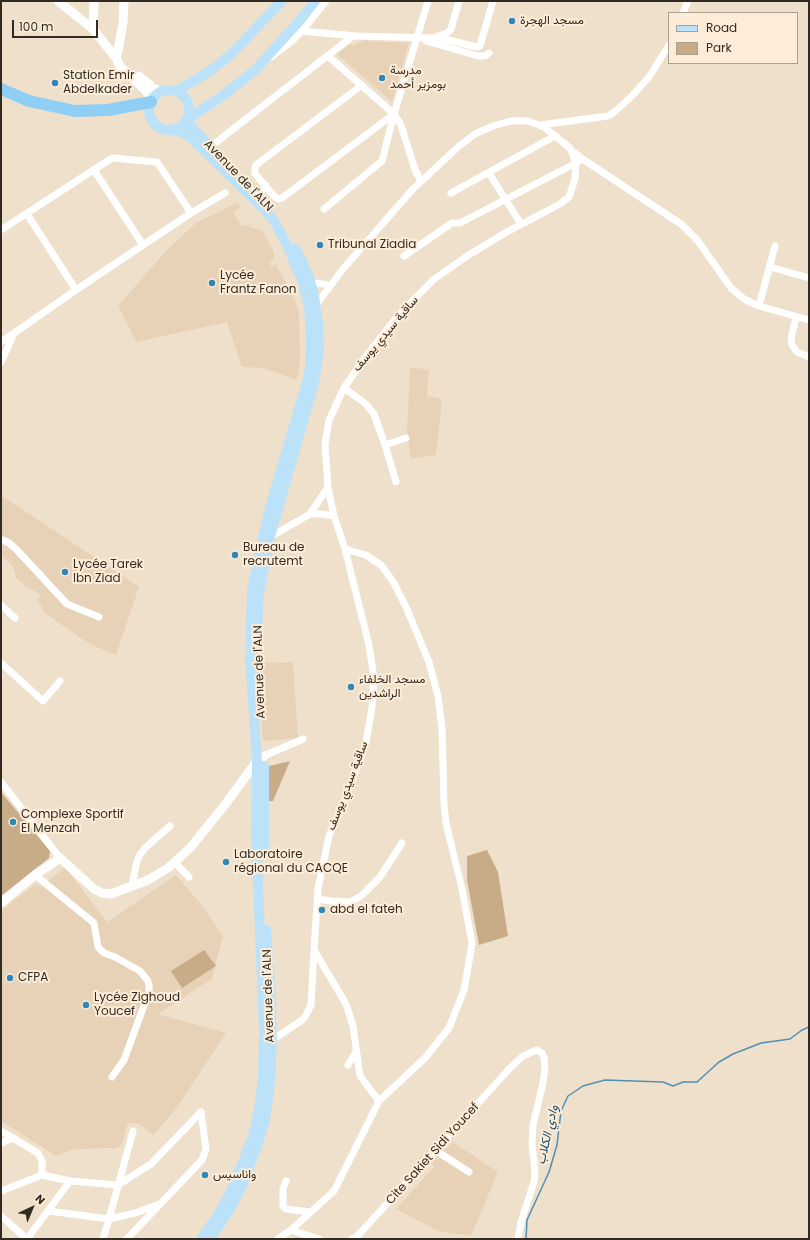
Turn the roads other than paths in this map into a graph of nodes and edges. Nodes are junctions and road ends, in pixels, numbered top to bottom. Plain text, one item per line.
1 (58, 1) edge
2 (94, 1) edge
3 (124, 1) edge
4 (282, 1) edge
5 (315, 1) edge
6 (326, 1) edge
7 (428, 1) edge
8 (459, 1) edge
9 (493, 1) edge
10 (688, 1) edge
11 (683, 12) edge
12 (93, 29) junction
13 (302, 31) junction
14 (353, 36) junction
15 (437, 37) junction
16 (417, 38) junction
17 (668, 47) edge
18 (489, 53) dead end
19 (328, 56) junction
20 (116, 58) junction
21 (255, 70) junction
22 (362, 85) junction
23 (1, 89) edge
24 (176, 91) junction
25 (160, 92) junction
26 (151, 101) junction
27 (394, 114) junction
28 (187, 120) junction
29 (540, 125) junction
30 (173, 130) junction
31 (555, 136) junction
32 (210, 147) junction
33 (584, 160) junction
34 (576, 163) junction
35 (94, 170) junction
36 (489, 173) junction
37 (420, 181) junction
38 (266, 186) junction
39 (225, 193) dead end
40 (259, 194) junction
41 (451, 194) dead end
42 (506, 199) junction
43 (324, 209) dead end
44 (191, 213) junction
45 (27, 214) junction
46 (521, 224) junction
47 (1, 230) edge
48 (143, 245) junction
49 (775, 246) dead end
50 (404, 256) dead end
51 (770, 267) junction
52 (809, 278) edge
53 (307, 282) junction
54 (330, 285) junction
55 (76, 290) junction
56 (312, 306) junction
57 (759, 306) junction
58 (796, 317) junction
59 (809, 320) edge
60 (14, 333) junction
61 (1, 342) edge
62 (809, 357) edge
63 (1, 362) edge
64 (344, 388) junction
65 (406, 438) dead end
66 (385, 445) junction
67 (396, 482) dead end
68 (328, 488) junction
69 (310, 514) junction
70 (334, 516) junction
71 (267, 536) junction
72 (1, 541) edge
73 (346, 549) junction
74 (1, 606) edge
75 (99, 617) dead end
76 (15, 618) dead end
77 (1, 663) edge
78 (60, 681) dead end
79 (303, 739) dead end
80 (260, 759) junction
81 (1, 782) edge
82 (170, 826) dead end
83 (402, 842) dead end
84 (60, 858) junction
85 (174, 862) junction
86 (35, 875) junction
87 (189, 876) dead end
88 (132, 886) junction
89 (317, 899) junction
90 (1, 903) edge
91 (314, 950) junction
92 (268, 1041) junction
93 (356, 1052) junction
94 (348, 1065) dead end
95 (112, 1077) dead end
96 (379, 1101) junction
97 (1, 1130) edge
98 (133, 1131) dead end
99 (13, 1138) junction
100 (1, 1144) edge
101 (435, 1150) junction
102 (469, 1172) dead end
103 (42, 1175) junction
104 (70, 1181) junction
105 (286, 1181) dead end
106 (118, 1185) junction
107 (1, 1191) edge
108 (161, 1203) junction
109 (49, 1211) junction
110 (310, 1212) junction
111 (1, 1216) edge
112 (109, 1219) junction
113 (291, 1230) junction
114 (27, 1239) edge
115 (103, 1239) edge
116 (127, 1239) edge
117 (201, 1239) edge
118 (210, 1239) edge
119 (278, 1239) edge
120 (319, 1239) edge
121 (352, 1239) edge
122 (518, 1239) edge

1 - 12 main road
2 - 12 main road
3 - 20 main road
4 - 24 main road
5 - 21 main road
6 - 13 street
7 - 16 street
8 - 15 street
9 - 15 street
10 - 11 street
12 - 20 main road
13 - 14 street
13 - 21 street
14 - 16 street
14 - 19 street
15 - 16 street
16 - 18 street
16 - 27 street
17 - 29 street
19 - 22 street
19 - 32 street
20 - 25 main road
20 - 26 main road
21 - 28 main road
22 - 27 street
22 - 38 street
23 - 26 highway
24 - 25 main road
24 - 28 main road
25 - 26 main road
26 - 30 main road
27 - 37 street
27 - 38 street
27 - 43 street
28 - 30 main road
28 - 32 main road, Avenue de l'ALN
29 - 31 street
29 - 37 street
30 - 53 main road
31 - 33 street
31 - 34 street
31 - 36 street
32 - 40 main road, Avenue de l'ALN
33 - 34 street
33 - 57 street
34 - 42 street
34 - 46 street, ساقية سيدي يوسف
35 - 44 street
35 - 45 street
35 - 48 street
36 - 41 street
36 - 42 street
37 - 54 street
38 - 40 street
39 - 44 street
40 - 53 main road, Avenue de l'ALN
42 - 46 street
42 - 50 street
44 - 48 street
45 - 47 street
45 - 55 street
46 - 64 street, ساقية سيدي يوسف
48 - 55 street
49 - 51 street
51 - 52 street
51 - 57 street
53 - 54 street
53 - 56 main road
54 - 56 street
55 - 60 street
56 - 71 main road
57 - 58 street
58 - 59 street
58 - 62 street
60 - 61 street
60 - 63 street
64 - 66 street
64 - 68 street, ساقية سيدي يوسف
65 - 66 street
66 - 67 street
68 - 69 street
68 - 70 street, ساقية سيدي يوسف
69 - 70 street
69 - 71 street
70 - 73 street, ساقية سيدي يوسف
71 - 80 main road
72 - 75 street
73 - 89 street, ساقية سيدي يوسف
73 - 96 street
74 - 76 street
77 - 78 street
79 - 80 street
80 - 85 main road
80 - 92 main road
81 - 84 street
82 - 88 street
83 - 89 street
84 - 86 main road
84 - 88 main road
85 - 87 street
85 - 88 main road
86 - 90 main road
86 - 95 street
89 - 91 street, ساقية سيدي يوسف
91 - 92 street, ساقية سيدي يوسف
91 - 93 street
92 - 117 main road
92 - 118 main road, Avenue de l'ALN
93 - 94 street
93 - 96 street
96 - 110 street
97 - 99 street
98 - 106 street
99 - 100 street
99 - 103 street
101 - 102 street
101 - 121 street, Cite Sakiet Sidi Youcef
101 - 122 street, Cite Sakiet Sidi Youcef
103 - 104 street
103 - 107 street
104 - 106 street
104 - 109 street
105 - 110 street
106 - 108 street
106 - 112 street
108 - 112 street
108 - 116 street
109 - 112 street
109 - 114 street
110 - 113 street
111 - 114 street
112 - 115 street
113 - 119 street
113 - 120 street

